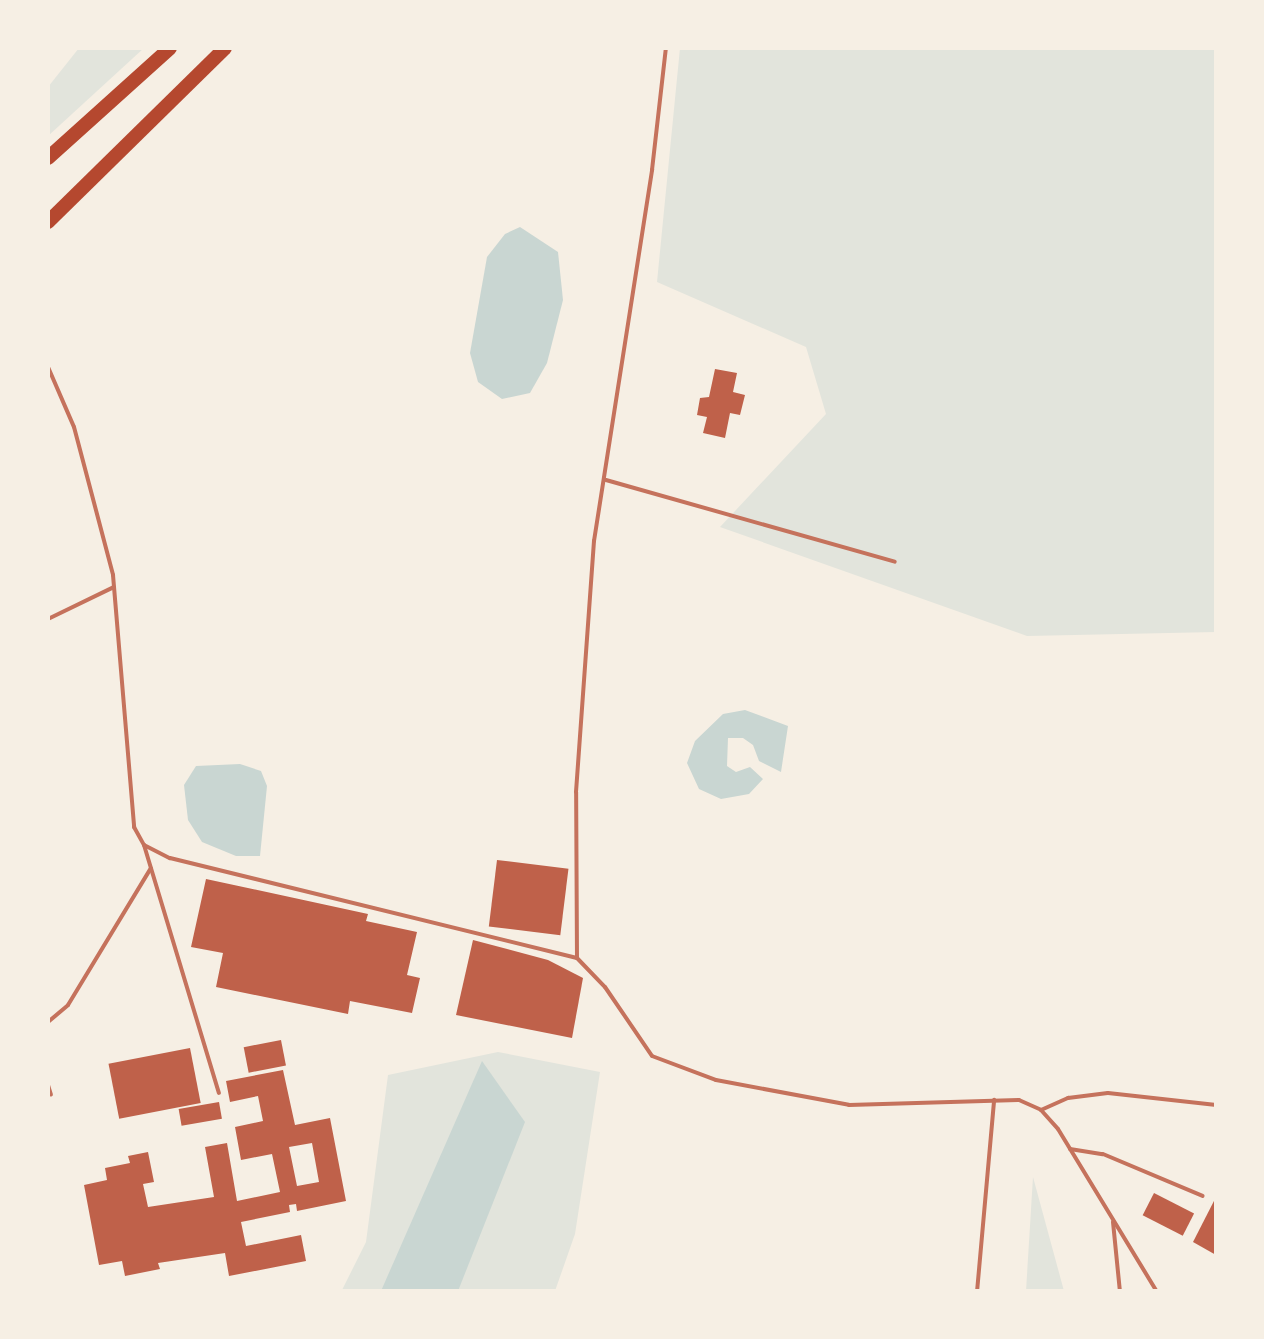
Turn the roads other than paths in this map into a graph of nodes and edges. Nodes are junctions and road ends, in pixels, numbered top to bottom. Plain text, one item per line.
1 (170, 48) edge
2 (225, 48) edge
3 (666, 48) edge
4 (48, 158) edge
5 (48, 222) edge
6 (48, 367) edge
7 (604, 480) junction
8 (894, 562) dead end
9 (114, 587) junction
10 (48, 619) edge
11 (144, 845) junction
12 (150, 868) junction
13 (577, 958) junction
14 (48, 1022) edge
15 (48, 1085) edge
16 (219, 1094) dead end
17 (51, 1096) dead end
18 (994, 1100) junction
19 (1216, 1105) edge
20 (1040, 1110) junction
21 (1070, 1149) junction
22 (1204, 1196) dead end
23 (1113, 1220) junction
24 (977, 1292) edge
25 (1120, 1292) edge
26 (1156, 1292) edge

1 - 4 highway
2 - 5 highway
3 - 7 lane
6 - 9 lane
7 - 8 lane
7 - 13 lane
9 - 10 lane
9 - 11 lane
11 - 12 lane
11 - 13 lane
12 - 14 lane
12 - 16 lane
13 - 18 lane
15 - 17 lane
18 - 20 lane
18 - 24 lane
19 - 20 lane
20 - 21 lane
21 - 22 lane
21 - 23 lane
23 - 25 lane
23 - 26 lane

